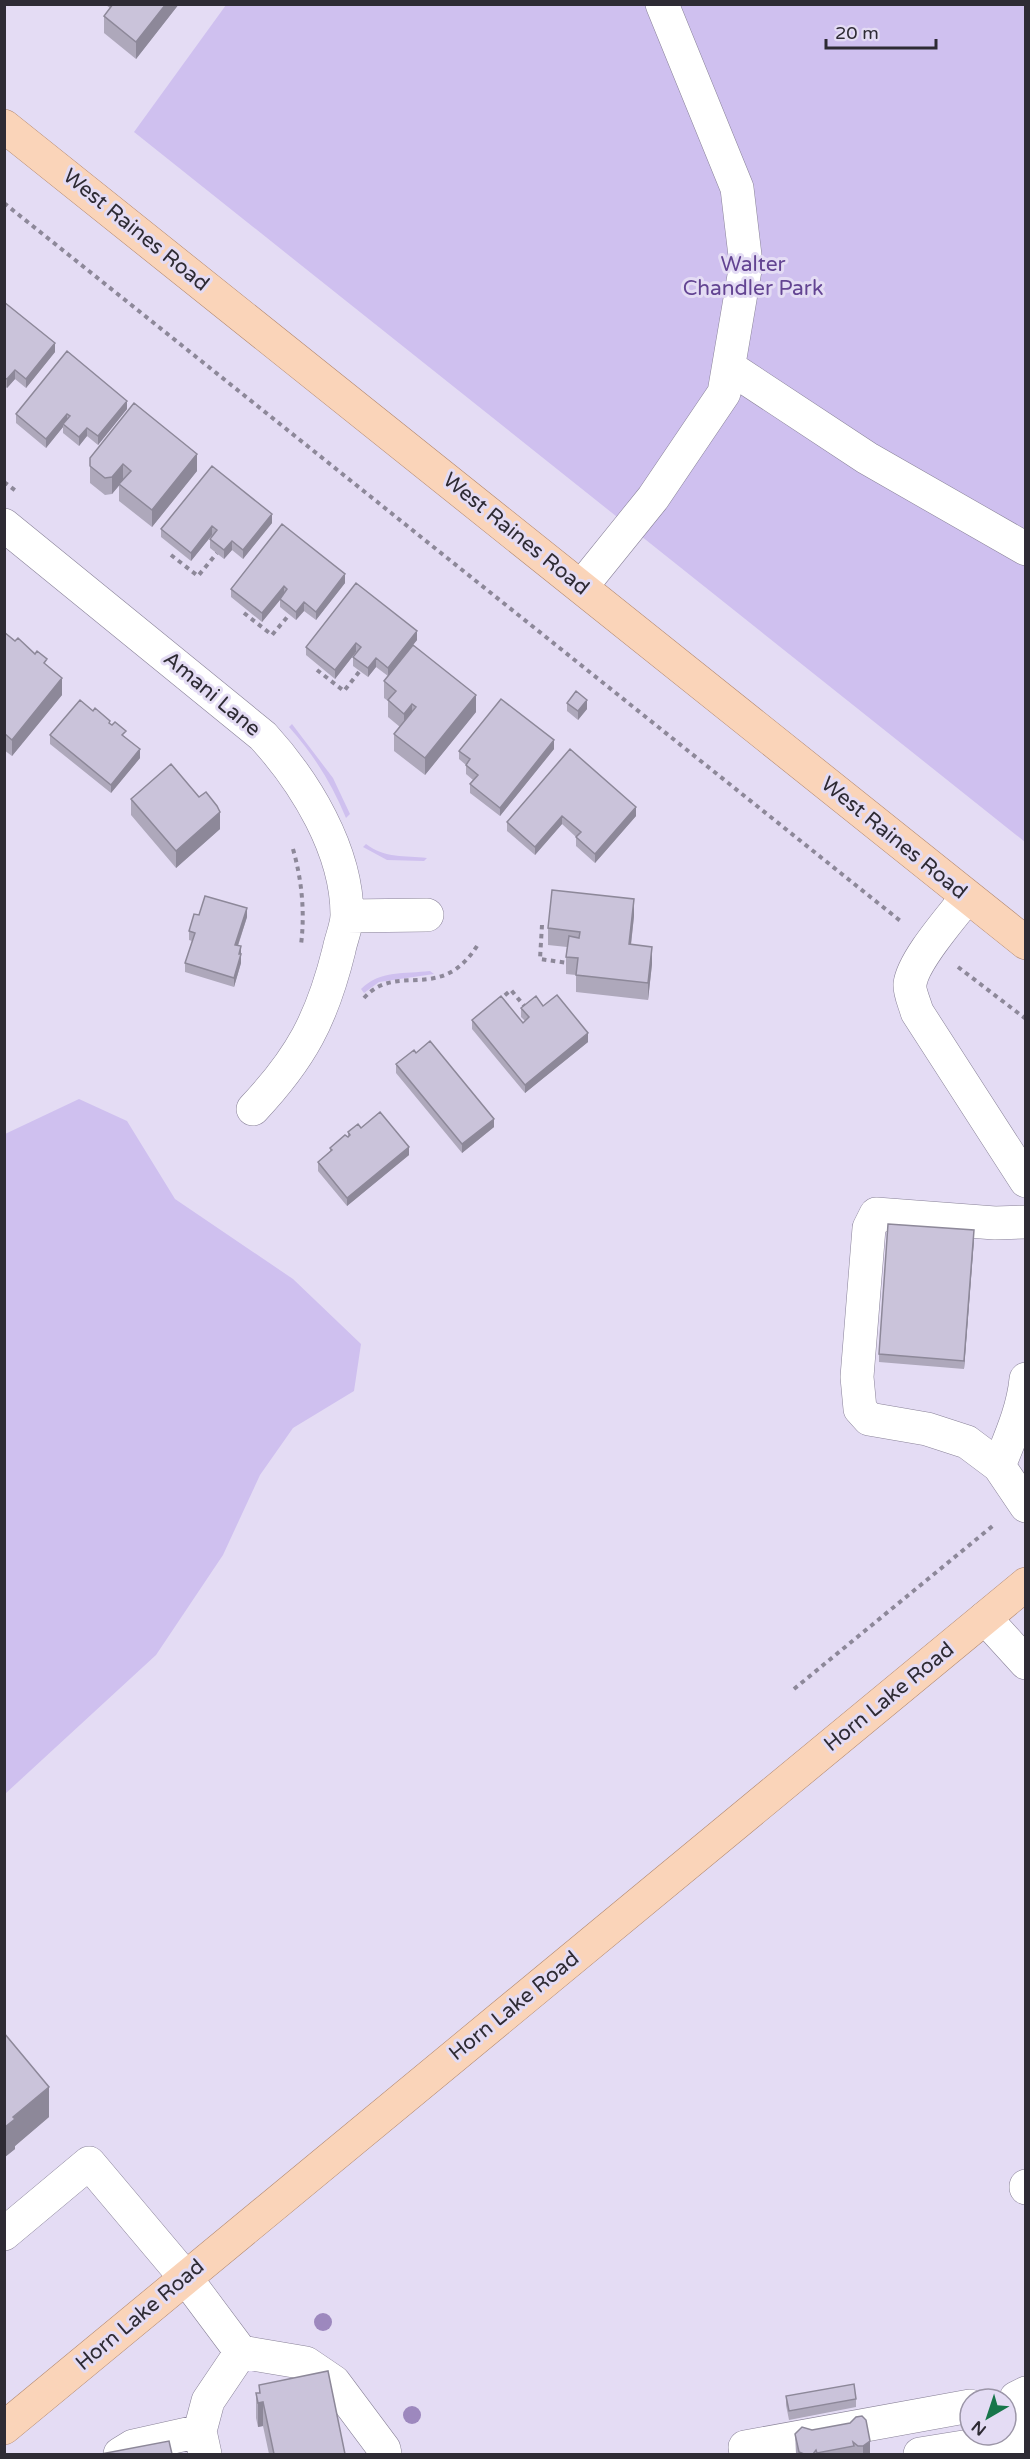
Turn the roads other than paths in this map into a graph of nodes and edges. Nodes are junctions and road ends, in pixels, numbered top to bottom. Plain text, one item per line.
1 (662, 4) edge
2 (4, 126) edge
3 (729, 367) junction
4 (4, 525) edge
5 (1026, 549) edge
6 (582, 586) junction
7 (967, 897) junction
8 (427, 915) dead end
9 (347, 916) junction
10 (1026, 943) edge
11 (253, 1109) dead end
12 (1024, 1176) edge
13 (1026, 1222) edge
14 (1026, 1379) edge
15 (1020, 1427) edge
16 (999, 1466) junction
17 (1024, 1504) edge
18 (1026, 1584) edge
19 (985, 1618) junction
20 (1026, 1663) edge
21 (4, 2234) edge
22 (184, 2277) junction
23 (241, 2352) junction
24 (1018, 2407) edge
25 (958, 2408) edge
26 (4, 2428) edge
27 (1025, 2440) edge
28 (202, 2443) edge
29 (120, 2454) edge
30 (385, 2454) edge
31 (746, 2454) edge
32 (920, 2454) edge

1 - 3 street
2 - 6 main road, West Raines Road
3 - 5 street
3 - 6 street
4 - 9 street, Amani Lane
6 - 7 main road, West Raines Road
7 - 10 main road, West Raines Road
7 - 12 street
8 - 9 street
9 - 11 street
13 - 16 street
14 - 15 street
15 - 16 street
16 - 17 street
18 - 19 main road, Horn Lake Road
19 - 20 street
19 - 22 main road, Horn Lake Road
21 - 22 street
22 - 23 street
22 - 26 main road, Horn Lake Road
23 - 28 street
23 - 30 street
24 - 27 street
25 - 31 street
27 - 32 street
28 - 29 street

